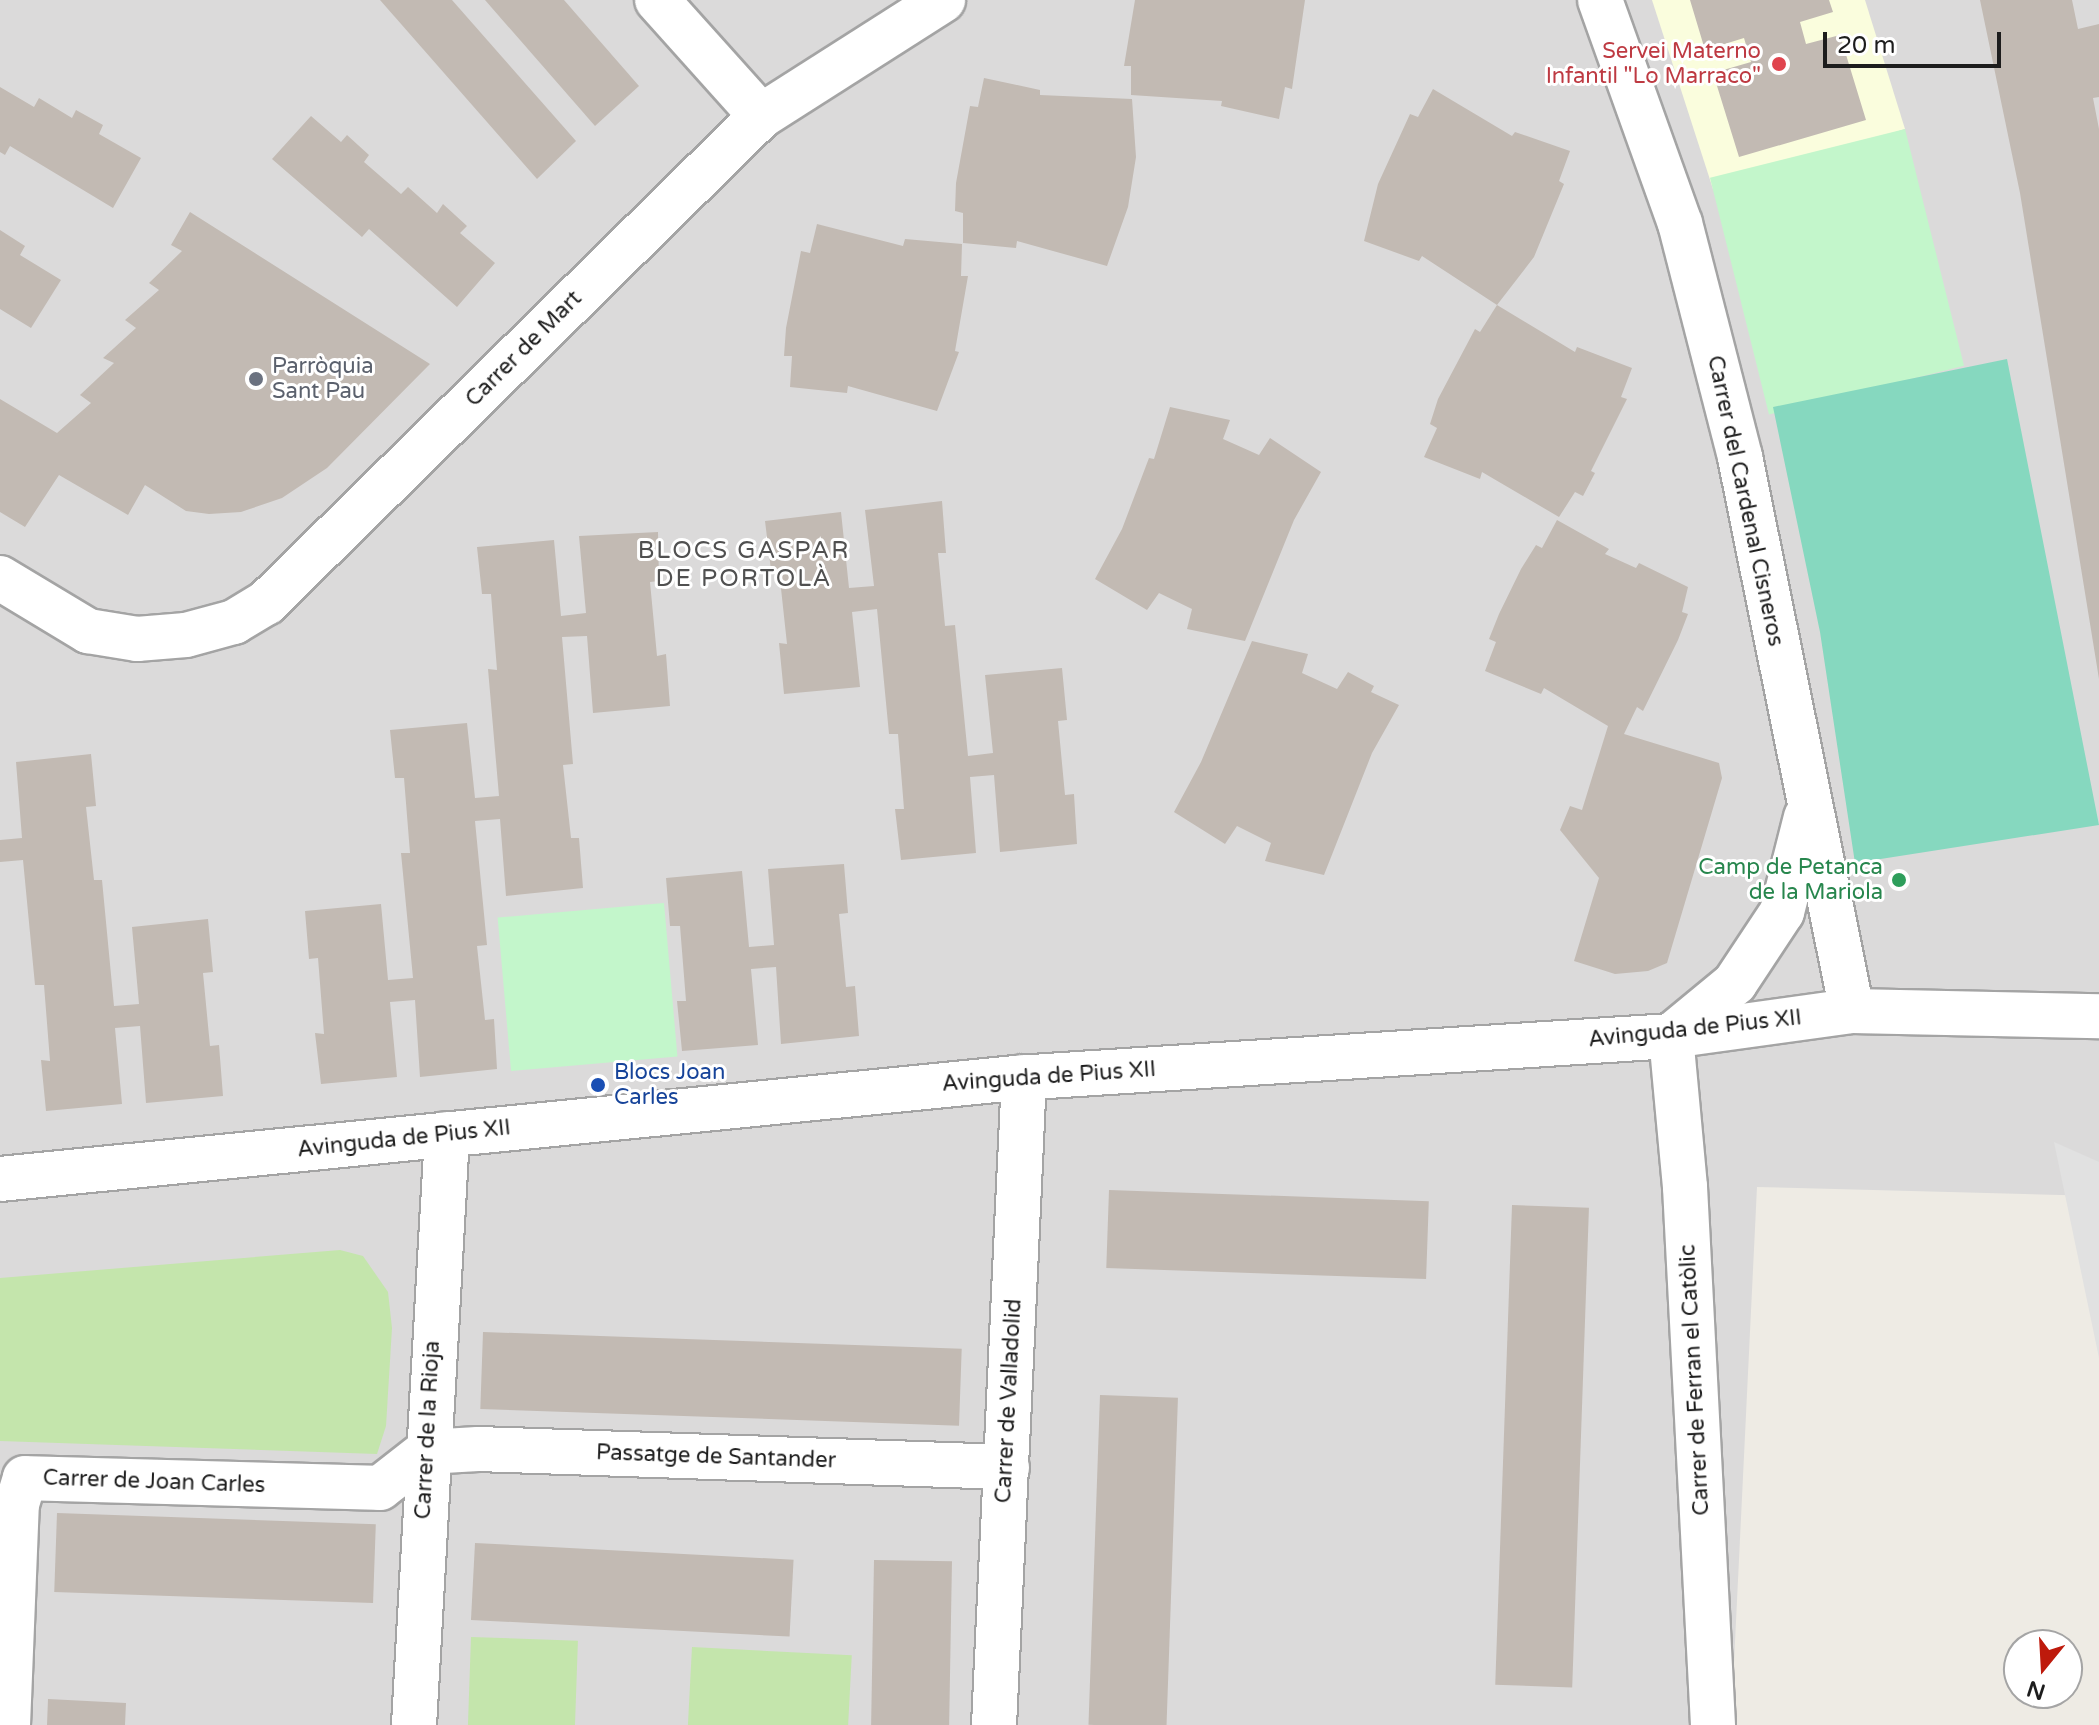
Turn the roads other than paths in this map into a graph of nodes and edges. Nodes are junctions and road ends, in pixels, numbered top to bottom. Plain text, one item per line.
1 (657, 0) edge
2 (943, 0) edge
3 (1600, 0) edge
4 (761, 116) junction
5 (0, 578) edge
6 (1808, 806) junction
7 (1852, 1011) junction
8 (2099, 1016) edge
9 (1671, 1036) junction
10 (1024, 1077) junction
11 (447, 1134) junction
12 (0, 1179) edge
13 (426, 1452) junction
14 (1007, 1467) junction
15 (8, 1725) edge
16 (414, 1725) edge
17 (994, 1725) edge
18 (1713, 1725) edge

1 - 4 street
2 - 4 street, Carrer de Mart
3 - 6 street, Carrer del Cardenal Cisneros
4 - 5 street, Carrer de Mart
6 - 7 street, Carrer del Cardenal Cisneros
6 - 9 street
7 - 8 street, Avinguda de Pius XII
7 - 9 street, Avinguda de Pius XII
9 - 10 street, Avinguda de Pius XII
9 - 18 street, Carrer de Ferran el Catòlic
10 - 11 street, Avinguda de Pius XII
10 - 14 street, Carrer de Valladolid
11 - 12 street, Avinguda de Pius XII
11 - 13 street, Carrer de la Rioja
13 - 14 street, Passatge de Santander
13 - 15 street, Carrer de Joan Carles
13 - 16 street, Carrer de la Rioja
14 - 17 street, Carrer de Valladolid

